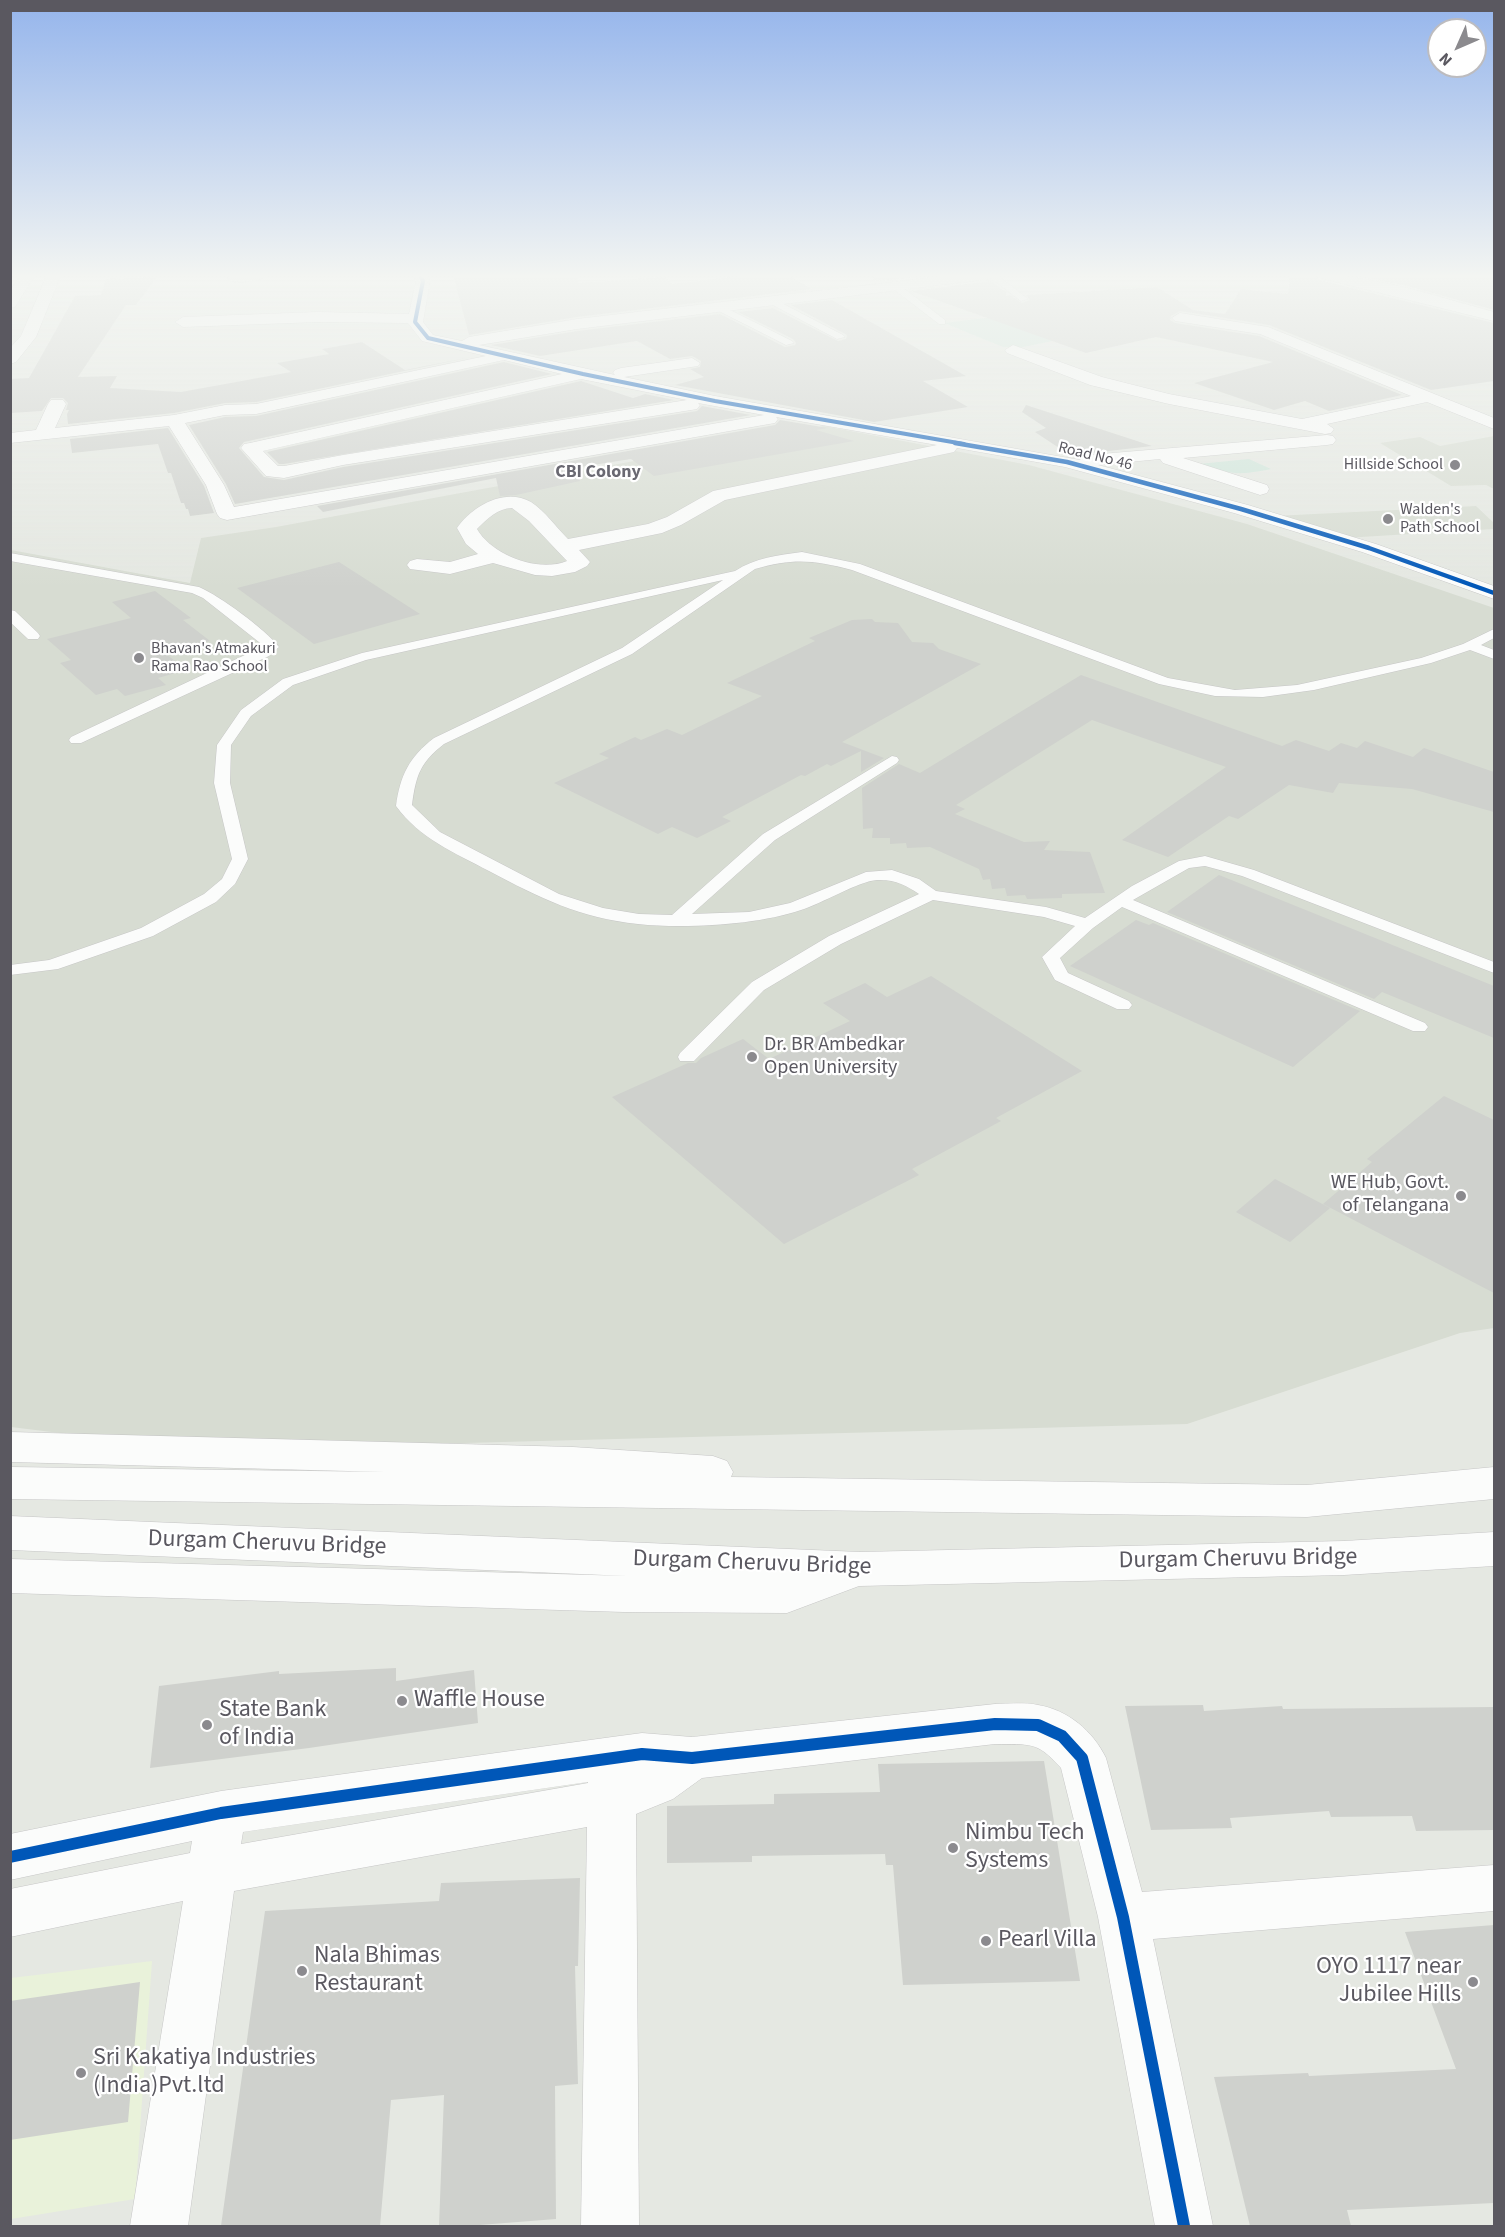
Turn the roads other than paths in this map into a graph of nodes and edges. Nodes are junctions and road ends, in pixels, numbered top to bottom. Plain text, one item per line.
1 (326, 379) edge
2 (399, 379) edge
3 (500, 379) edge
4 (570, 379) edge
5 (606, 379) edge
6 (1094, 379) edge
7 (1385, 379) edge
8 (523, 388) junction
9 (1429, 397) junction
10 (715, 401) junction
11 (57, 404) dead end
12 (225, 410) junction
13 (349, 410) dead end
14 (792, 415) junction
15 (174, 420) junction
16 (592, 420) junction
17 (1305, 424) junction
18 (1494, 424) edge
19 (42, 436) junction
20 (10, 438) edge
21 (961, 445) junction
22 (1156, 454) junction
23 (1067, 462) junction
24 (1260, 489) dead end
25 (563, 546) junction
26 (496, 556) junction
27 (10, 557) edge
28 (417, 566) dead end
29 (740, 572) junction
30 (1494, 593) edge
31 (10, 614) edge
32 (1494, 633) edge
33 (33, 636) dead end
34 (1472, 646) junction
35 (1494, 655) edge
36 (76, 740) dead end
37 (892, 760) dead end
38 (931, 895) junction
39 (1121, 901) junction
40 (676, 920) junction
41 (1087, 924) junction
42 (1494, 968) edge
43 (10, 970) edge
44 (1123, 1005) dead end
45 (1419, 1027) dead end
46 (687, 1056) dead end
47 (10, 1447) edge
48 (10, 1483) edge
49 (1494, 1484) edge
50 (812, 1494) junction
51 (10, 1533) edge
52 (1494, 1550) edge
53 (860, 1569) junction
54 (10, 1576) edge
55 (612, 1779) junction
56 (221, 1813) junction
57 (10, 1857) edge
58 (212, 1872) junction
59 (1494, 1888) edge
60 (10, 1913) edge
61 (1123, 1917) junction
62 (159, 2226) edge
63 (610, 2226) edge
64 (1184, 2226) edge

1 - 12 street
2 - 12 street
3 - 13 street
4 - 8 street
5 - 10 street, Road No 46
6 - 17 street
7 - 9 street
8 - 16 street
8 - 16 street
9 - 17 street
9 - 18 street
10 - 14 street, Road No 46
10 - 16 street
11 - 19 street
12 - 15 street
14 - 15 street
14 - 21 street, Road No 46
15 - 19 street
17 - 22 street
19 - 20 street
21 - 23 street, Road No 46
21 - 25 street
22 - 23 street
22 - 24 street
23 - 30 street, Road No 46
25 - 26 street
25 - 26 street
26 - 28 street
27 - 36 lane
29 - 34 lane
29 - 40 lane
29 - 43 lane
31 - 33 lane
32 - 34 lane
34 - 35 lane
37 - 40 lane
38 - 40 lane
38 - 41 lane
38 - 46 lane
39 - 41 lane
39 - 42 lane
39 - 45 lane
41 - 44 lane
47 - 50 street
48 - 50 street
49 - 50 street
51 - 53 street, Durgam Cheruvu Bridge
52 - 53 street, Durgam Cheruvu Bridge
53 - 54 street
55 - 56 street
55 - 58 street
55 - 61 street
55 - 63 street
56 - 57 street
56 - 58 street
58 - 60 street
58 - 62 street
59 - 61 street
61 - 64 street

